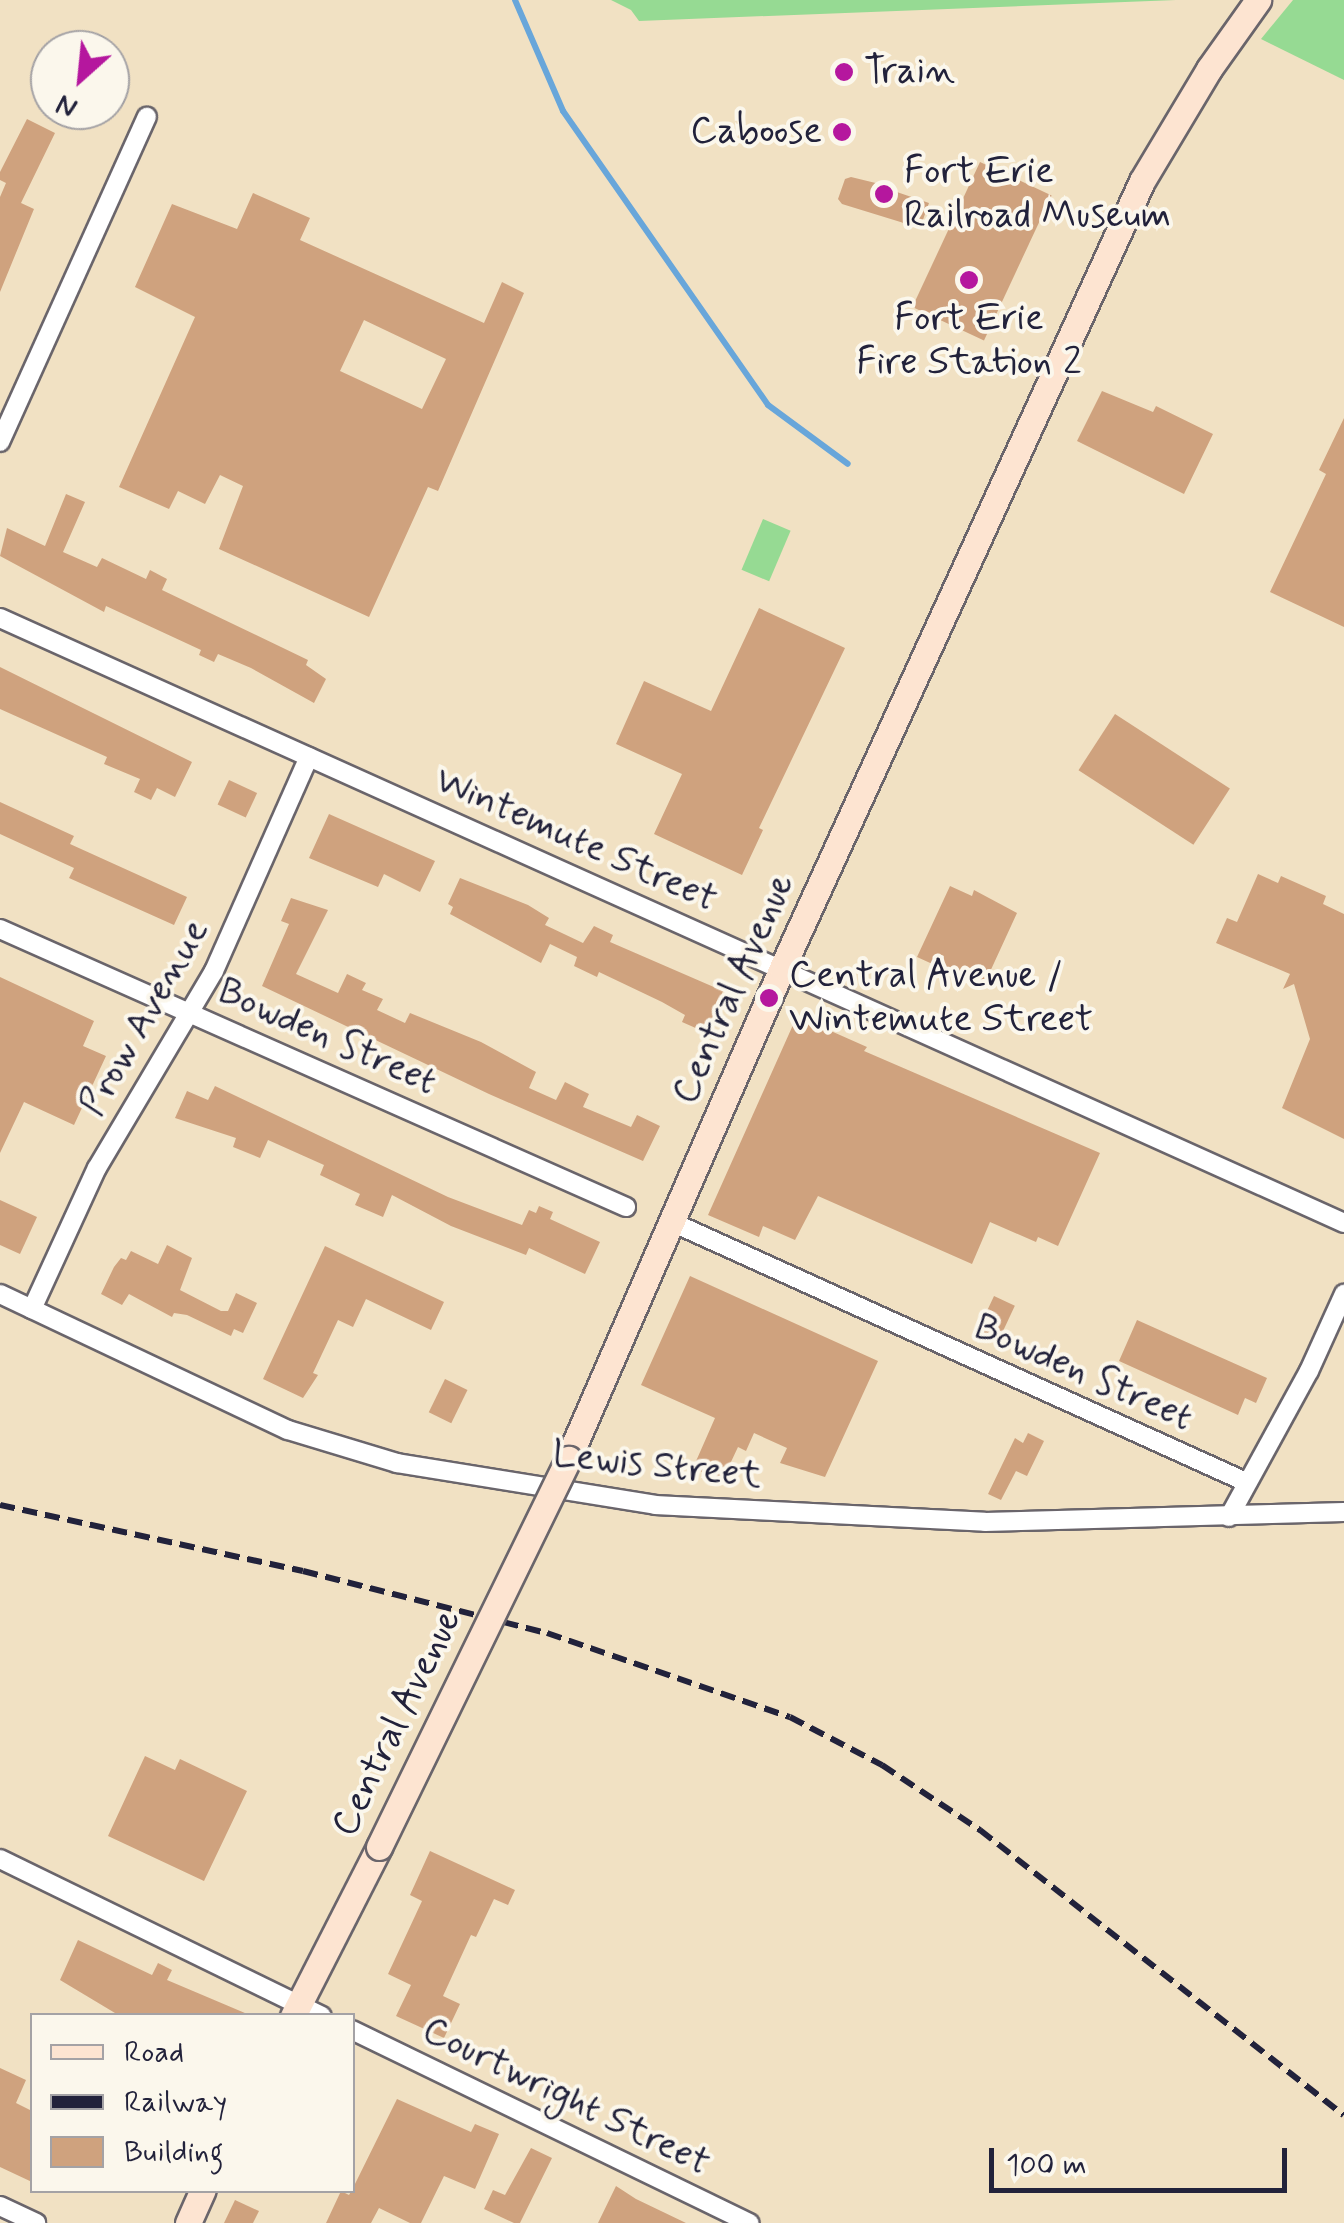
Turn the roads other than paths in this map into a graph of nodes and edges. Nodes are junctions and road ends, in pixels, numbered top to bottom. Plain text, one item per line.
1 (1258, 0) edge
2 (147, 117) dead end
3 (0, 442) edge
4 (0, 618) edge
5 (309, 757) junction
6 (0, 930) edge
7 (782, 968) junction
8 (192, 1012) junction
9 (626, 1207) dead end
10 (674, 1223) junction
11 (1344, 1223) edge
12 (0, 1294) edge
13 (1344, 1294) edge
14 (32, 1308) junction
15 (1246, 1482) junction
16 (1344, 1512) edge
17 (1228, 1516) junction
18 (0, 1859) edge
19 (296, 2010) edge
20 (355, 2031) edge
21 (202, 2193) edge
22 (0, 2206) edge
23 (36, 2223) edge
24 (188, 2223) edge
25 (750, 2223) edge

1 - 7 main road, Central Avenue
2 - 3 street
4 - 5 street, Wintemute Street
5 - 7 street, Wintemute Street
5 - 8 street, Prow Avenue
6 - 8 street, Bowden Street
7 - 10 main road, Central Avenue
7 - 11 street, Wintemute Street
8 - 9 street, Bowden Street
8 - 14 street, Prow Avenue
10 - 15 street, Bowden Street
10 - 19 main road, Central Avenue, bridge
12 - 14 street, Lewis Street
13 - 15 street
14 - 17 street, Lewis Street
15 - 17 street
16 - 17 street, Lewis Street
18 - 19 street
20 - 25 street, Courtwright Street
21 - 24 main road
22 - 23 street

